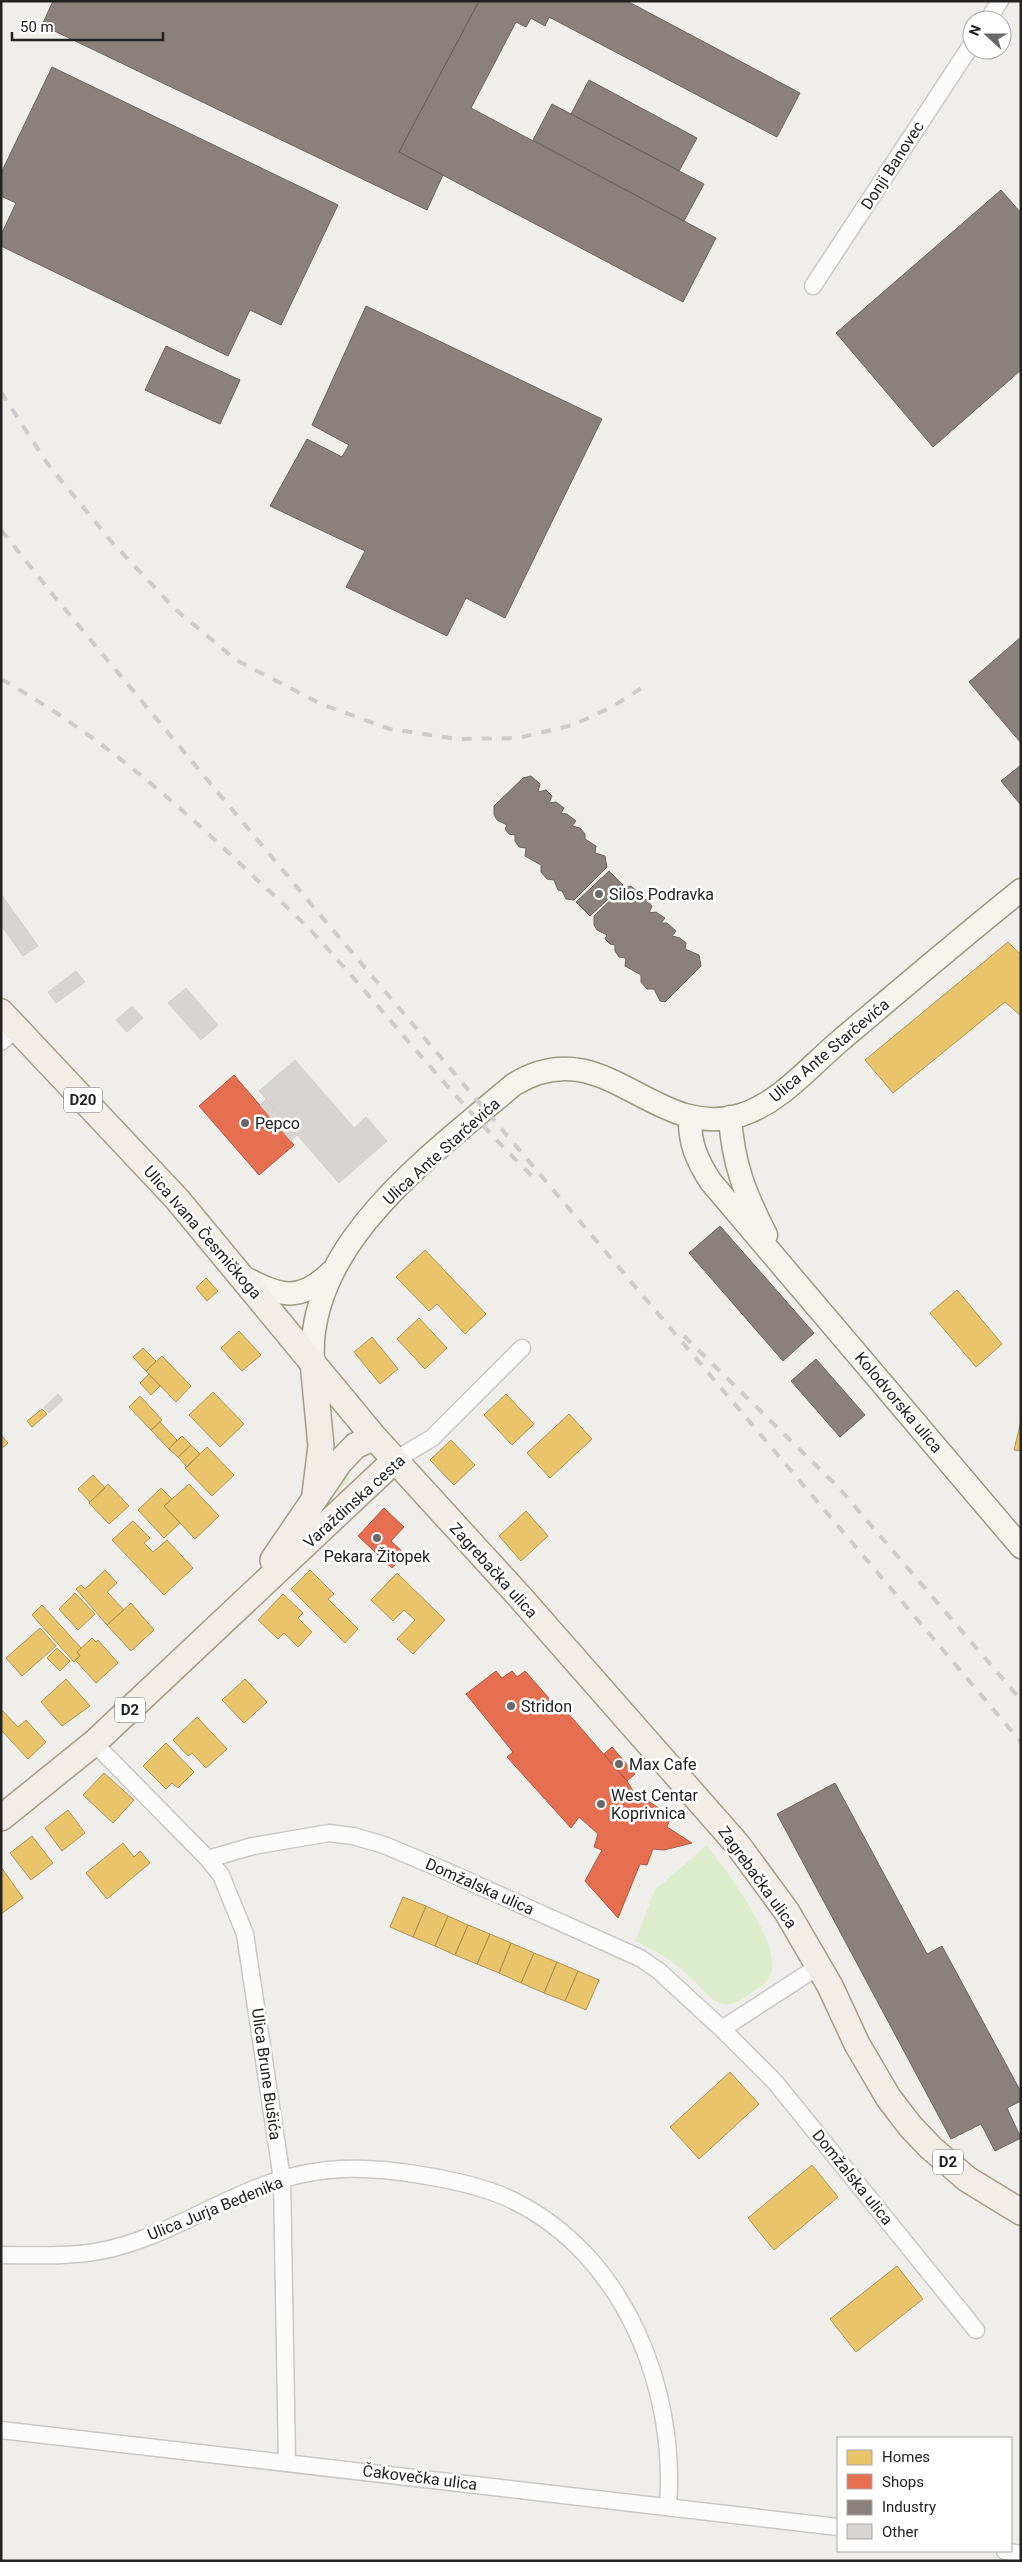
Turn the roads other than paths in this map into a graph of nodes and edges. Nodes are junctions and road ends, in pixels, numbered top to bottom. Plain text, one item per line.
1 (962, 59) edge
2 (812, 286) dead end
3 (1021, 890) edge
4 (6, 1028) edge
5 (690, 1117) junction
6 (730, 1117) junction
7 (778, 1258) junction
8 (334, 1269) junction
9 (243, 1277) junction
10 (522, 1348) dead end
11 (313, 1362) junction
12 (374, 1437) junction
13 (394, 1460) junction
14 (315, 1499) junction
15 (1021, 1547) edge
16 (252, 1594) junction
17 (94, 1743) junction
18 (1, 1818) edge
19 (208, 1858) junction
20 (819, 1966) junction
21 (722, 2029) junction
22 (282, 2178) junction
23 (1021, 2212) edge
24 (1, 2255) edge
25 (976, 2330) dead end
26 (1, 2430) edge
27 (286, 2462) junction
28 (668, 2506) junction
29 (837, 2527) edge

1 - 2 street, Donji Banovec
3 - 6 main road, Ulica Ante Starčevića
4 - 9 main road, Ulica Ivana Česmičkoga / D20
5 - 6 main road, Ulica Ante Starčevića
5 - 7 main road, Kolodvorska ulica
5 - 8 main road, Ulica Ante Starčevića
6 - 7 main road, Kolodvorska ulica
7 - 15 main road, Kolodvorska ulica
8 - 9 main road, Ulica Ante Starčevića
8 - 11 main road, Ulica Ante Starčevića
9 - 11 main road, Ulica Ivana Česmičkoga / D20
10 - 13 street, Varaždinska cesta
11 - 12 main road, Ulica Ivana Česmičkoga / D20
11 - 14 main road
12 - 13 main road, Ulica Ivana Česmičkoga / D2
12 - 14 main road, Varaždinska cesta / D2
13 - 16 main road, Varaždinska cesta / D2
13 - 20 main road, Zagrebačka ulica / D2
14 - 16 main road, Varaždinska cesta / D2
16 - 17 main road, Varaždinska cesta / D2
17 - 18 main road, Varaždinska cesta / D2
17 - 19 street, Ulica Brune Bušića
19 - 21 street, Domžalska ulica
19 - 22 street, Ulica Brune Bušića
20 - 21 street
20 - 23 main road, Zagrebačka ulica / D2
21 - 25 street, Domžalska ulica
22 - 24 street, Ulica Jurja Bedenika
22 - 27 street, Ulica Brune Bušića
22 - 28 street, Ulica Jurja Bedenika
26 - 27 street, Čakovečka ulica
27 - 28 street, Čakovečka ulica
28 - 29 street, Čakovečka ulica

